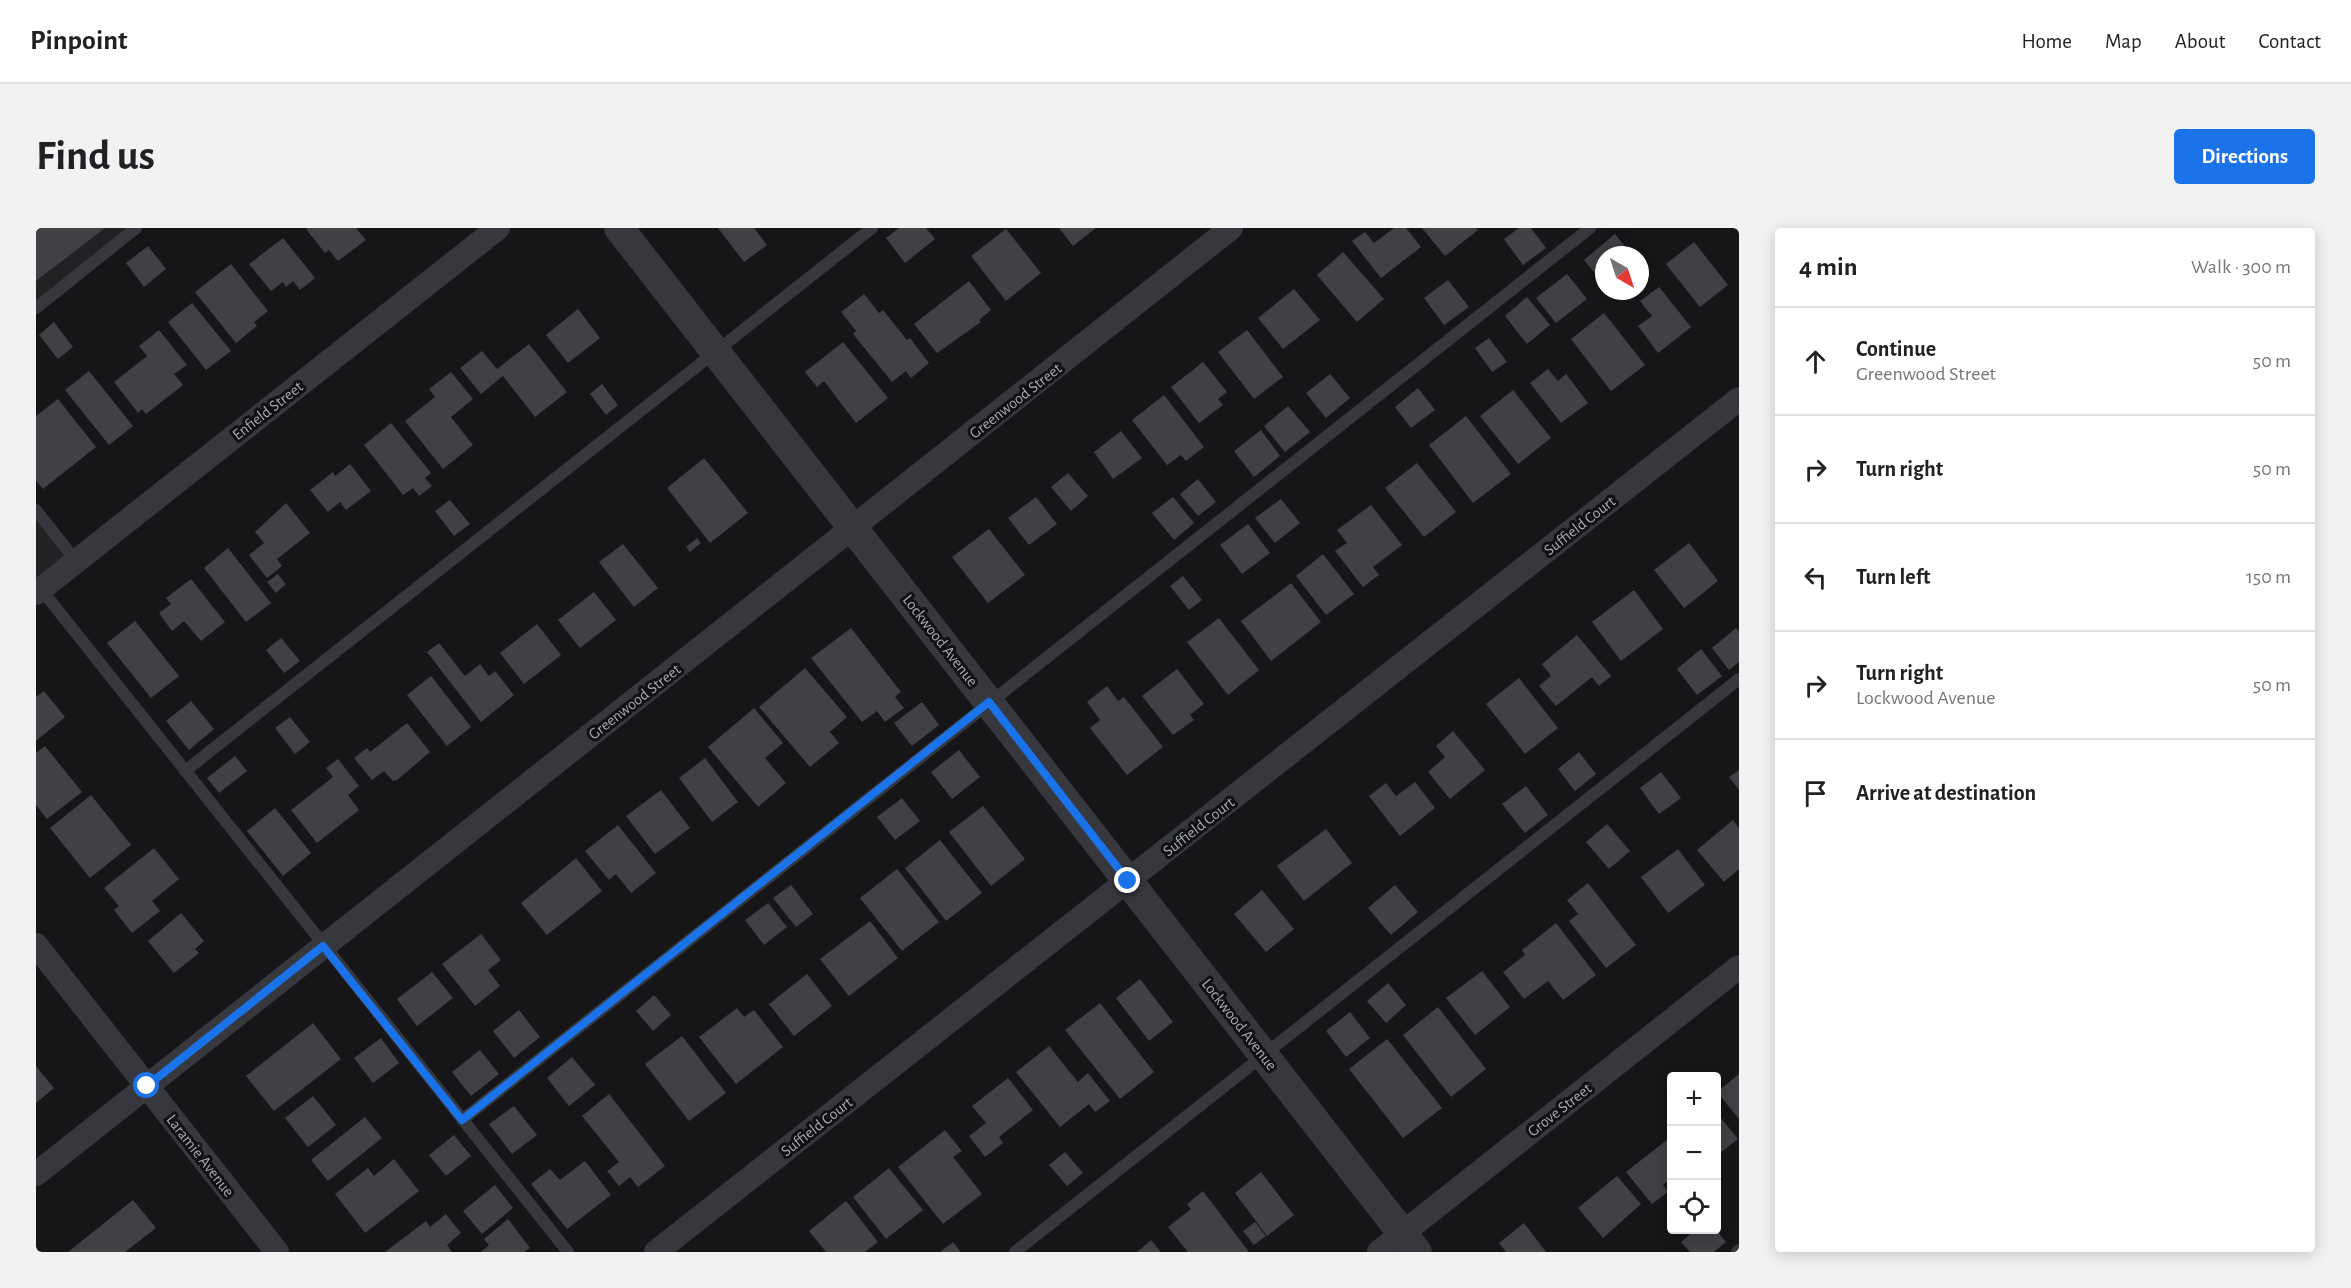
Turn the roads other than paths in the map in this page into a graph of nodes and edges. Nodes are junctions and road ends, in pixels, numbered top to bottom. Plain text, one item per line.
1 (136, 228) edge
2 (498, 228) edge
3 (620, 228) edge
4 (872, 228) edge
5 (1231, 228) edge
6 (1590, 228) edge
7 (36, 308) edge
8 (715, 350) junction
9 (1739, 399) edge
10 (36, 510) edge
11 (853, 528) junction
12 (76, 561) junction
13 (39, 591) edge
14 (1739, 679) edge
15 (989, 702) junction
16 (185, 771) junction
17 (1128, 881) junction
18 (36, 945) edge
19 (323, 946) junction
20 (1739, 967) edge
21 (1264, 1055) junction
22 (147, 1086) junction
23 (462, 1120) junction
24 (36, 1174) edge
25 (1410, 1243) edge
26 (277, 1252) edge
27 (567, 1252) edge
28 (656, 1252) edge
29 (1015, 1252) edge
30 (1379, 1252) edge

1 - 7 lane
2 - 12 street, Enfield Street
3 - 8 street, Lockwood Avenue
4 - 8 lane
5 - 11 street, Greenwood Street
6 - 15 lane
8 - 11 street, Lockwood Avenue
8 - 16 lane
9 - 17 street, Suffield Court
10 - 12 lane
11 - 15 street, Lockwood Avenue
11 - 19 street, Greenwood Street
12 - 13 street, Enfield Street
13 - 16 lane
14 - 21 lane
15 - 17 street, Lockwood Avenue
15 - 23 lane
16 - 19 lane
17 - 21 street, Lockwood Avenue
17 - 28 street, Suffield Court
18 - 22 street, Laramie Avenue
19 - 22 street, Greenwood Street
19 - 23 lane
20 - 25 street, Grove Street
21 - 25 street, Lockwood Avenue
21 - 29 lane
22 - 24 street, Greenwood Street
22 - 26 street, Laramie Avenue
23 - 27 lane
25 - 30 street, Grove Street

